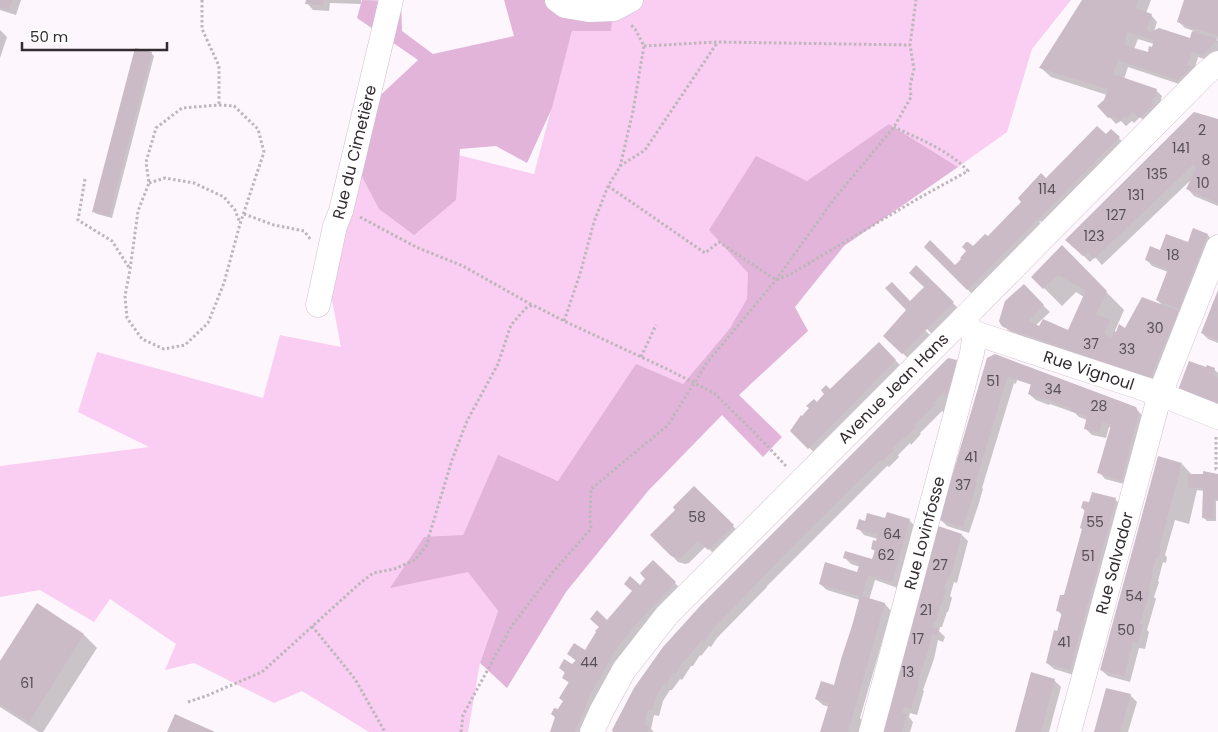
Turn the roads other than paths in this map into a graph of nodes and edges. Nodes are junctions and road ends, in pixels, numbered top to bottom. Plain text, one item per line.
1 (391, 0) edge
2 (557, 0) edge
3 (623, 5) edge
4 (1214, 75) edge
5 (1218, 247) edge
6 (318, 305) dead end
7 (968, 327) junction
8 (1160, 394) junction
9 (1217, 426) edge
10 (592, 732) edge
11 (871, 732) edge
12 (1069, 732) edge

1 - 6 street, Rue du Cimetière
2 - 3 street
4 - 7 street, Avenue Jean Hans
5 - 8 street, Rue Salvador
7 - 8 street, Rue Vignoul
7 - 10 street, Avenue Jean Hans
7 - 11 street, Rue Lovinfosse
8 - 9 street, Rue Vignoul
8 - 12 street, Rue Salvador

